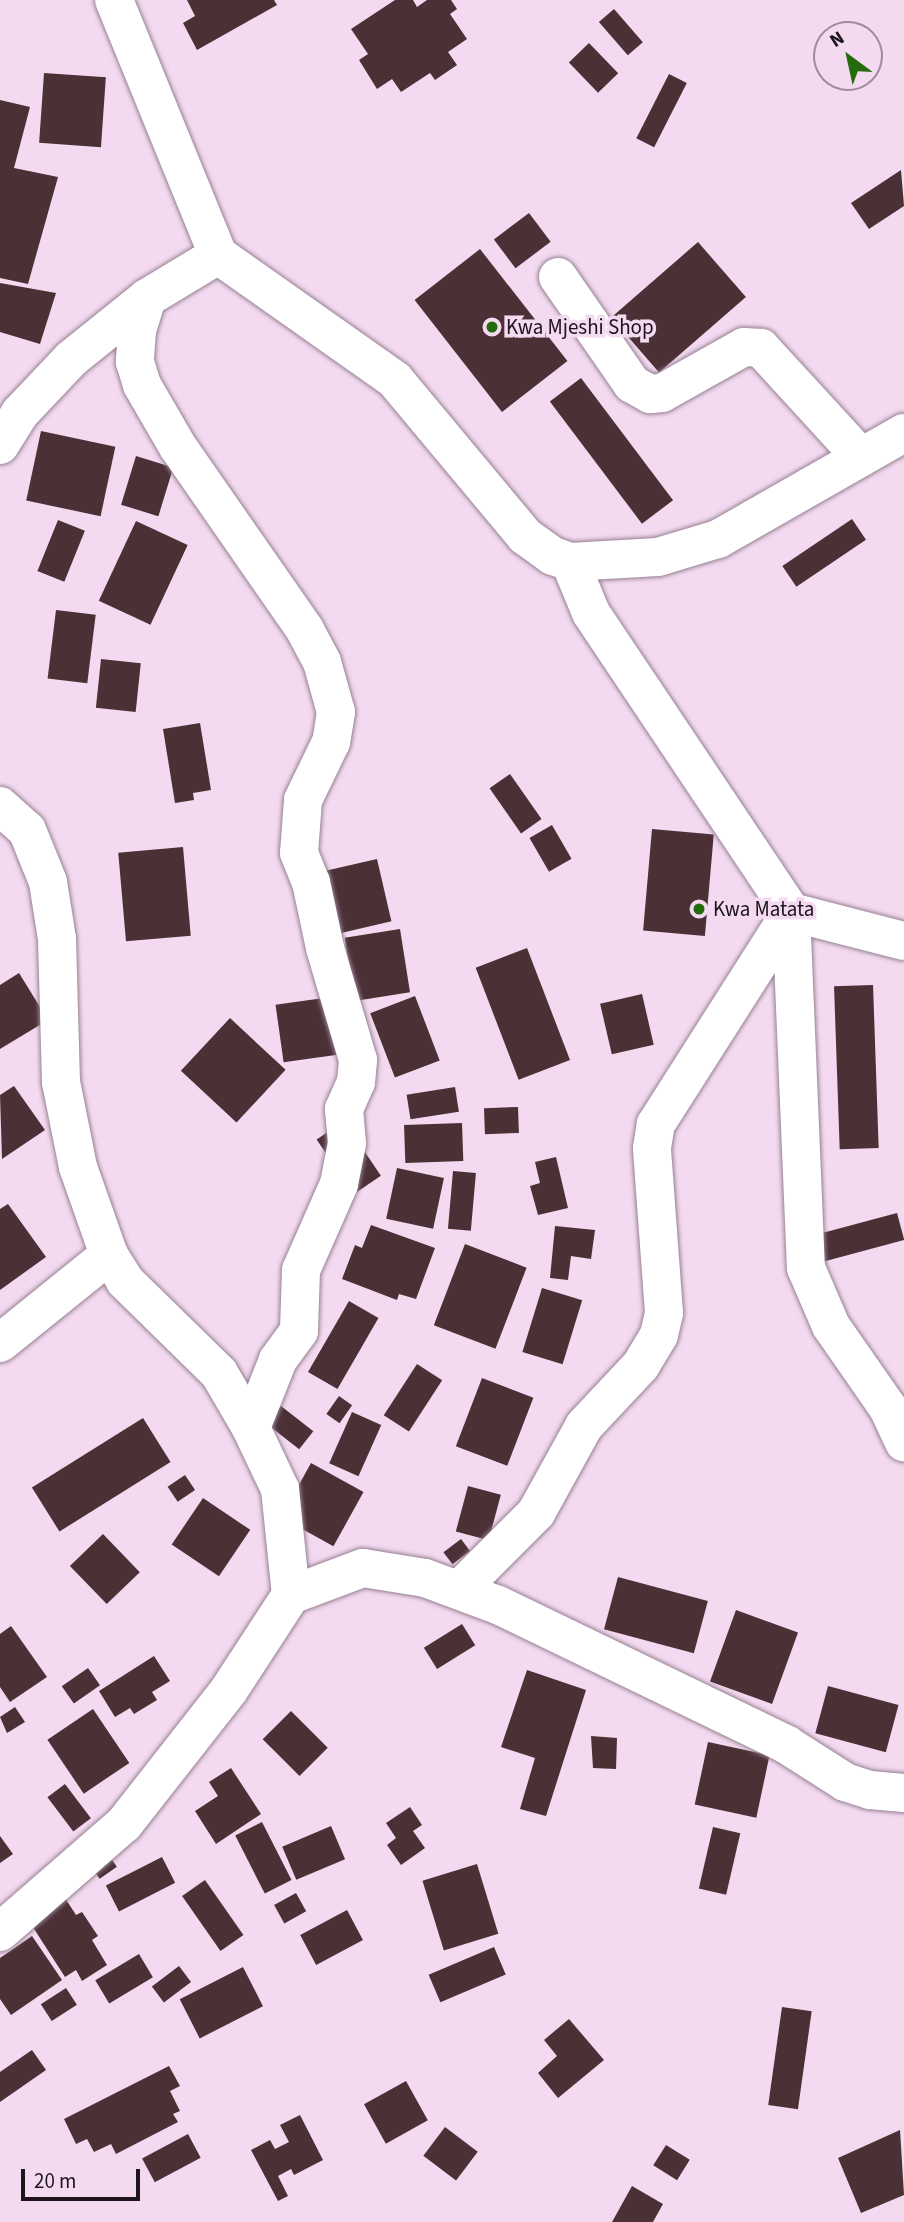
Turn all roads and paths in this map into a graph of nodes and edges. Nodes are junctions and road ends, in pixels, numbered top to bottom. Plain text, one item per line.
1 (114, 0) edge
2 (218, 255) junction
3 (558, 277) dead end
4 (146, 298) junction
5 (904, 433) edge
6 (0, 445) edge
7 (861, 457) junction
8 (570, 562) junction
9 (0, 806) edge
10 (791, 912) junction
11 (904, 941) edge
12 (109, 1255) junction
13 (0, 1343) edge
14 (251, 1428) junction
15 (904, 1443) edge
16 (459, 1590) junction
17 (291, 1595) junction
18 (904, 1793) edge
19 (0, 1932) edge

1 - 2 street
2 - 4 street
2 - 8 street
3 - 7 street
4 - 6 street
4 - 14 street
5 - 7 street
7 - 8 street
8 - 10 street
9 - 12 street
10 - 11 street
10 - 15 street
10 - 16 street
12 - 13 street
12 - 14 street
14 - 17 street
16 - 17 street
16 - 18 street
17 - 19 street

